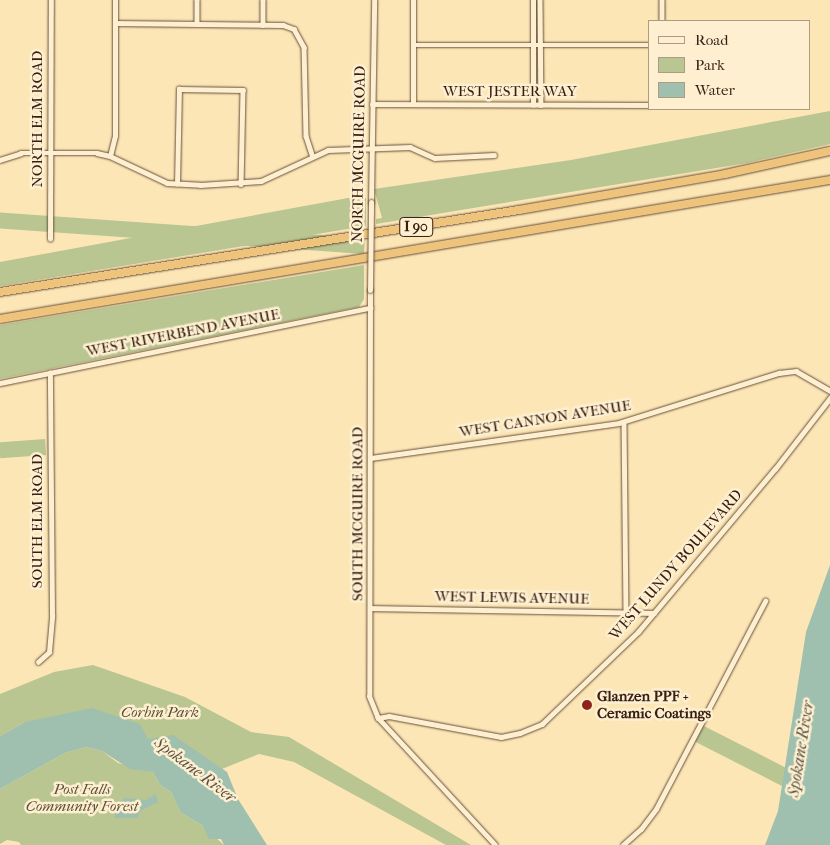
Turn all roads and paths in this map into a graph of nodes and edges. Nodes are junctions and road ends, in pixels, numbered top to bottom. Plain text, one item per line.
1 (51, 0) edge
2 (115, 0) edge
3 (197, 0) edge
4 (263, 0) edge
5 (374, 0) edge
6 (413, 0) edge
7 (533, 0) edge
8 (540, 0) edge
9 (662, 0) edge
10 (662, 20) edge
11 (115, 23) junction
12 (197, 24) junction
13 (263, 25) junction
14 (413, 45) junction
15 (533, 45) junction
16 (540, 45) junction
17 (648, 45) edge
18 (372, 104) junction
19 (413, 104) junction
20 (533, 105) junction
21 (540, 105) junction
22 (648, 105) edge
23 (372, 149) junction
24 (830, 151) edge
25 (50, 152) junction
26 (312, 155) junction
27 (494, 155) dead end
28 (110, 156) junction
29 (0, 160) edge
30 (830, 180) edge
31 (177, 184) junction
32 (241, 184) junction
33 (50, 239) dead end
34 (0, 292) edge
35 (370, 308) junction
36 (0, 319) edge
37 (50, 373) junction
38 (0, 383) edge
39 (830, 391) edge
40 (830, 398) edge
41 (624, 422) junction
42 (372, 458) junction
43 (765, 601) dead end
44 (370, 608) junction
45 (626, 612) junction
46 (654, 613) junction
47 (38, 662) dead end
48 (378, 718) junction
49 (494, 845) edge
50 (623, 845) edge

1 - 25 street, NORTH ELM ROAD
2 - 11 street
3 - 12 street
4 - 13 street
5 - 18 street, NORTH MCGUIRE ROAD
6 - 14 street
7 - 15 street
8 - 16 street
9 - 10 street
11 - 12 street
11 - 28 street
12 - 13 street
13 - 26 street
14 - 15 street
14 - 19 street
15 - 16 street
15 - 20 street
16 - 17 street
16 - 21 street
18 - 19 street, WEST JESTER WAY
18 - 23 street, NORTH MCGUIRE ROAD
19 - 20 street, WEST JESTER WAY
20 - 21 street, WEST JESTER WAY
21 - 22 street, WEST JESTER WAY
23 - 26 street
23 - 27 street
23 - 35 street, NORTH MCGUIRE ROAD, bridge
24 - 34 highway, I 90
25 - 28 street
25 - 29 street
25 - 33 street, NORTH ELM ROAD
26 - 32 street
28 - 31 street
30 - 36 highway, I 90
31 - 32 street
31 - 32 street
35 - 37 street, WEST RIVERBEND AVENUE
35 - 42 street, SOUTH MCGUIRE ROAD
37 - 38 street, WEST RIVERBEND AVENUE
37 - 47 street, SOUTH ELM ROAD
39 - 41 street, WEST CANNON AVENUE
40 - 46 street, WEST LUNDY BOULEVARD
41 - 42 street, WEST CANNON AVENUE
41 - 45 street
42 - 44 street, SOUTH MCGUIRE ROAD
43 - 50 street
44 - 45 street, WEST LEWIS AVENUE
44 - 48 street, SOUTH MCGUIRE ROAD
45 - 46 street, WEST LEWIS AVENUE
46 - 48 street, WEST LUNDY BOULEVARD
48 - 49 street

